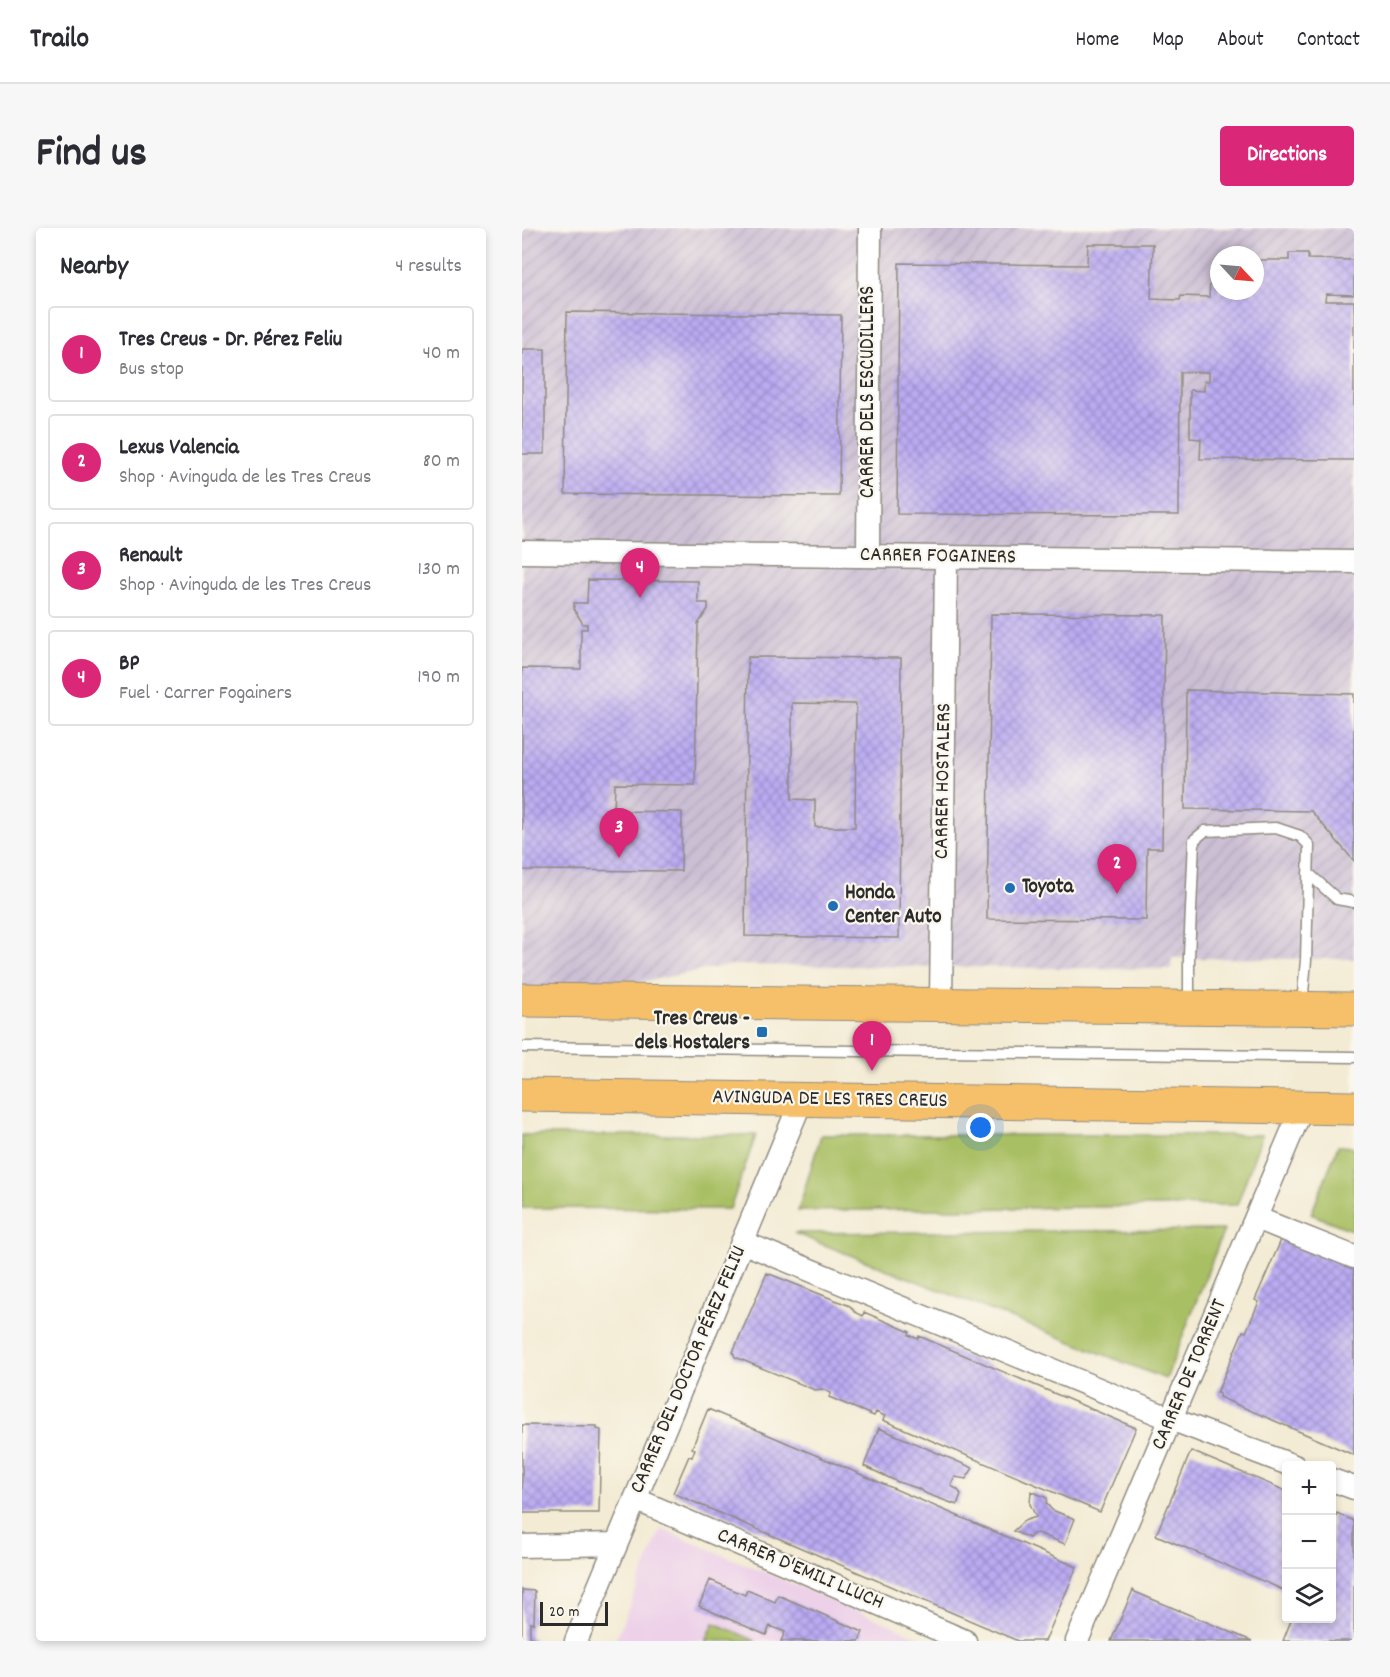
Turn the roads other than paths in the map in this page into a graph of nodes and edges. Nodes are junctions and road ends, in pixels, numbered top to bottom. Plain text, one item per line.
1 (870, 228) edge
2 (522, 552) edge
3 (868, 556) junction
4 (946, 558) junction
5 (1354, 562) edge
6 (1308, 873) junction
7 (1354, 902) edge
8 (522, 1000) edge
9 (941, 1003) junction
10 (1189, 1006) junction
11 (1301, 1008) junction
12 (1354, 1009) edge
13 (522, 1047) edge
14 (1354, 1057) edge
15 (522, 1095) edge
16 (802, 1099) junction
17 (1302, 1108) junction
18 (1354, 1108) edge
19 (1256, 1218) junction
20 (742, 1242) junction
21 (1354, 1257) edge
22 (1171, 1419) junction
23 (1282, 1461) edge
24 (1336, 1481) edge
25 (1354, 1488) edge
26 (635, 1500) junction
27 (616, 1544) junction
28 (522, 1546) edge
29 (576, 1641) edge
30 (965, 1641) edge
31 (1077, 1641) edge

1 - 3 street, CARRER DELS ESCUDILLERS
2 - 3 street, CARRER FOGAINERS
3 - 4 street, CARRER FOGAINERS
4 - 5 street, CARRER FOGAINERS
4 - 9 street, CARRER HOSTALERS
6 - 7 lane
6 - 10 lane
6 - 11 lane
8 - 9 main road
9 - 10 main road
10 - 11 main road
11 - 12 main road
13 - 14 lane
15 - 16 main road, AVINGUDA DE LES TRES CREUS
16 - 17 main road, AVINGUDA DE LES TRES CREUS
16 - 20 street, CARRER DEL DOCTOR PÉREZ FELIU
17 - 18 main road, AVINGUDA DE LES TRES CREUS
17 - 19 street, CARRER DE TORRENT
19 - 21 street
19 - 22 street, CARRER DE TORRENT
20 - 22 street
20 - 26 street, CARRER DEL DOCTOR PÉREZ FELIU
22 - 23 street
22 - 31 street, CARRER DE TORRENT
24 - 25 street
26 - 27 street, CARRER DEL DOCTOR PÉREZ FELIU
26 - 30 street, CARRER D'EMILI LLUCH
27 - 28 street
27 - 29 street, CARRER DEL DOCTOR PÉREZ FELIU

